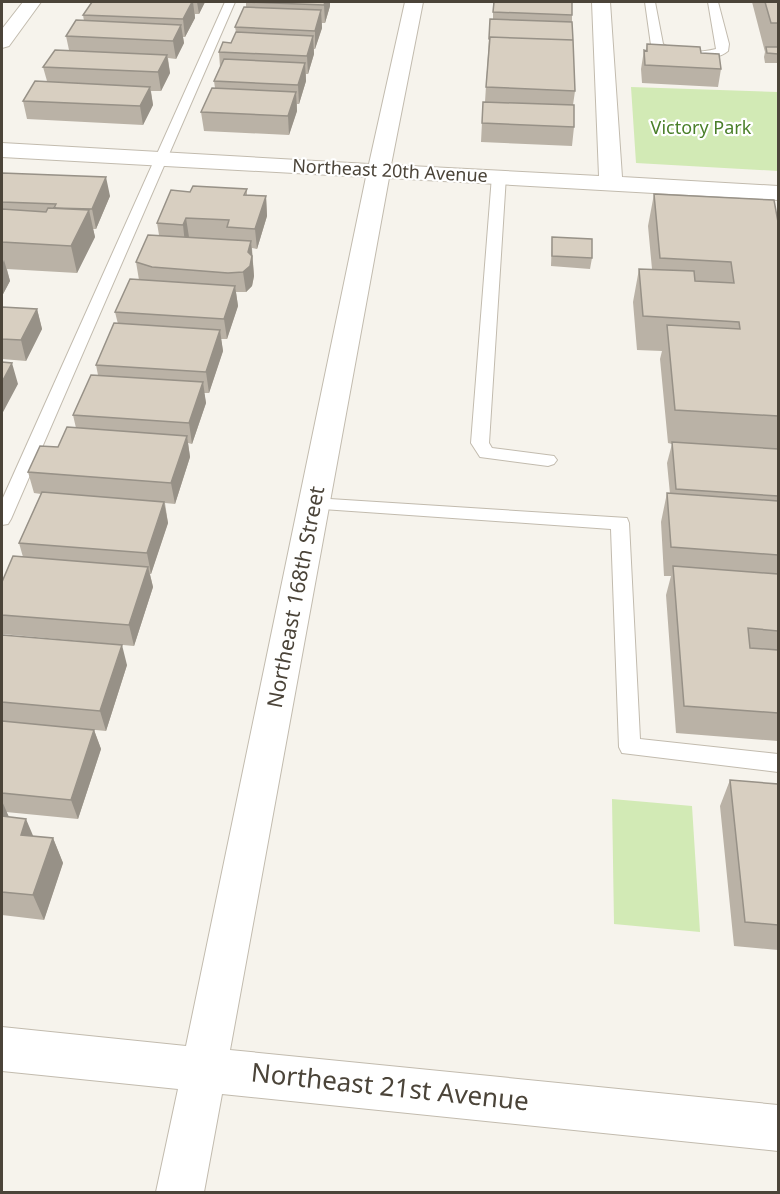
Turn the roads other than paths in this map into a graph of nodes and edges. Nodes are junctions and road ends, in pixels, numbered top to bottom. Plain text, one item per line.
1 (32, 2) edge
2 (230, 2) edge
3 (414, 2) edge
4 (601, 2) edge
5 (650, 2) edge
6 (713, 2) edge
7 (2, 42) edge
8 (2, 150) edge
9 (159, 158) junction
10 (379, 170) junction
11 (499, 176) junction
12 (611, 183) junction
13 (778, 193) edge
14 (548, 460) dead end
15 (314, 504) junction
16 (2, 519) edge
17 (778, 763) edge
18 (2, 1049) edge
19 (206, 1069) junction
20 (778, 1128) edge
21 (180, 1192) edge

1 - 7 street
2 - 9 lane
3 - 10 street, Northeast 168th Street
4 - 12 street
5 - 6 lane
8 - 9 street, Northeast 20th Avenue
9 - 10 street, Northeast 20th Avenue
9 - 16 lane
10 - 11 street, Northeast 20th Avenue
10 - 15 street, Northeast 168th Street
11 - 12 street, Northeast 20th Avenue
11 - 14 lane
12 - 13 street, Northeast 20th Avenue
15 - 17 lane
15 - 19 street, Northeast 168th Street
18 - 19 street, Northeast 21st Avenue
19 - 20 street, Northeast 21st Avenue
19 - 21 street, Northeast 168th Street

